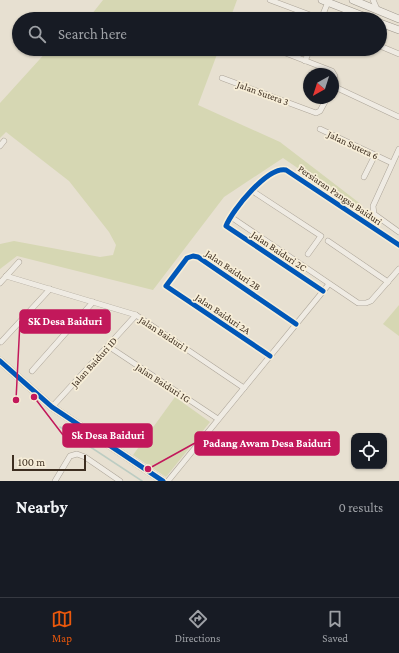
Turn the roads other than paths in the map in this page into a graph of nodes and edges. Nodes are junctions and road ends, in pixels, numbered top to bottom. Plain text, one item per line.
1 (270, 0) edge
2 (353, 0) edge
3 (373, 0) edge
4 (325, 1) edge
5 (377, 9) junction
6 (303, 12) edge
7 (322, 12) edge
8 (353, 12) edge
9 (384, 12) edge
10 (387, 14) edge
11 (399, 19) edge
12 (387, 26) edge
13 (399, 30) edge
14 (387, 49) edge
15 (399, 54) edge
16 (294, 56) edge
17 (307, 56) edge
18 (305, 60) junction
19 (325, 68) edge
20 (222, 78) dead end
21 (339, 89) edge
22 (324, 104) edge
23 (399, 117) edge
24 (320, 129) dead end
25 (399, 149) edge
26 (375, 155) junction
27 (390, 162) junction
28 (364, 177) dead end
29 (250, 190) junction
30 (231, 218) junction
31 (226, 226) joint
32 (399, 232) edge
33 (328, 241) dead end
34 (399, 245) edge
35 (308, 254) dead end
36 (18, 262) dead end
37 (399, 269) edge
38 (6, 276) junction
39 (388, 282) junction
40 (0, 283) edge
41 (329, 284) junction
42 (166, 286) joint
43 (50, 289) junction
44 (323, 291) junction
45 (93, 302) junction
46 (136, 315) junction
47 (296, 324) junction
48 (2, 342) dead end
49 (108, 346) junction
50 (270, 356) junction
51 (0, 361) edge
52 (32, 371) dead end
53 (244, 388) junction
54 (52, 407) junction
55 (218, 419) junction
56 (55, 481) edge
57 (120, 481) edge
58 (163, 481) edge
59 (168, 481) edge

1 - 6 street
2 - 5 street
3 - 5 street
4 - 7 street
4 - 8 street
5 - 9 street
10 - 11 street
12 - 13 street
14 - 15 street
16 - 18 street
17 - 18 street
18 - 19 street
20 - 22 street, Jalan Sutera 3
21 - 23 street
24 - 26 street, Jalan Sutera 6
25 - 27 street
26 - 27 street, Jalan Sutera 6
26 - 28 street
27 - 32 street
29 - 30 street, Persiaran Pangsa Baiduri
29 - 34 street, Persiaran Pangsa Baiduri
29 - 35 street
30 - 31 street, Persiaran Pangsa Baiduri
30 - 41 street
31 - 44 street, Jalan Baiduri 2C
33 - 39 street
36 - 38 street
37 - 39 street
38 - 40 street
38 - 43 street, Jalan Baiduri 1
39 - 41 street
41 - 44 street
42 - 47 street, Jalan Baiduri 2B
42 - 50 street, Jalan Baiduri 2A
43 - 45 street, Jalan Baiduri 1
43 - 48 street
44 - 47 street
45 - 46 street, Jalan Baiduri 1
45 - 52 street
46 - 49 street, Jalan Baiduri 1D
46 - 53 street, Jalan Baiduri 1
47 - 50 street
49 - 54 street, Jalan Baiduri 1D
49 - 55 street, Jalan Baiduri 1G
50 - 53 street
51 - 54 street
53 - 55 street
54 - 58 street
55 - 59 street
56 - 57 street

